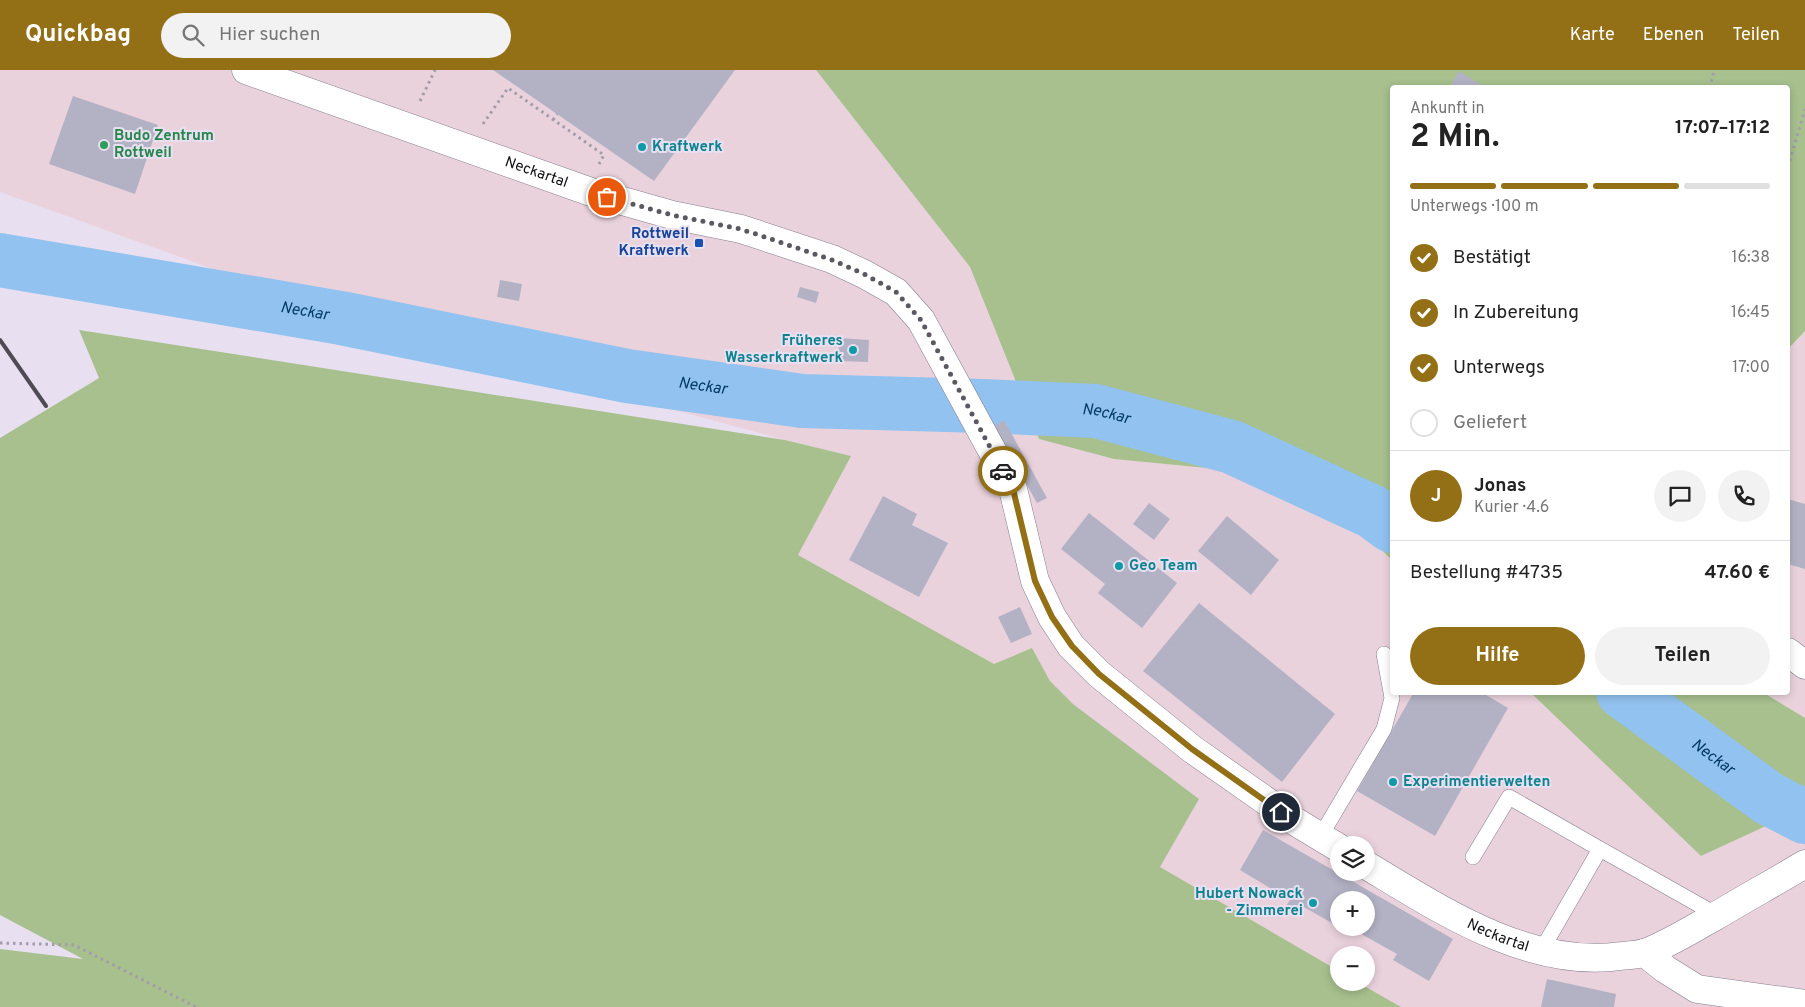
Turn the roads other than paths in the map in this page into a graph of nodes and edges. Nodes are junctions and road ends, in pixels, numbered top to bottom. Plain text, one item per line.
1 (246, 70) edge
2 (1384, 654) dead end
3 (1790, 654) edge
4 (1805, 665) edge
5 (1390, 687) edge
6 (1391, 695) edge
7 (1329, 843) edge
8 (1600, 849) junction
9 (1473, 857) dead end
10 (1805, 864) edge
11 (1375, 870) edge
12 (1717, 915) junction
13 (1540, 951) junction
14 (1645, 953) junction
15 (1805, 1004) edge

1 - 7 street, Neckartal
2 - 5 lane
3 - 4 street
6 - 7 lane
8 - 9 lane
8 - 12 lane
8 - 13 lane
10 - 12 street, Neckartal
11 - 13 street, Neckartal
12 - 14 street, Neckartal
13 - 14 street, Neckartal
14 - 15 street

